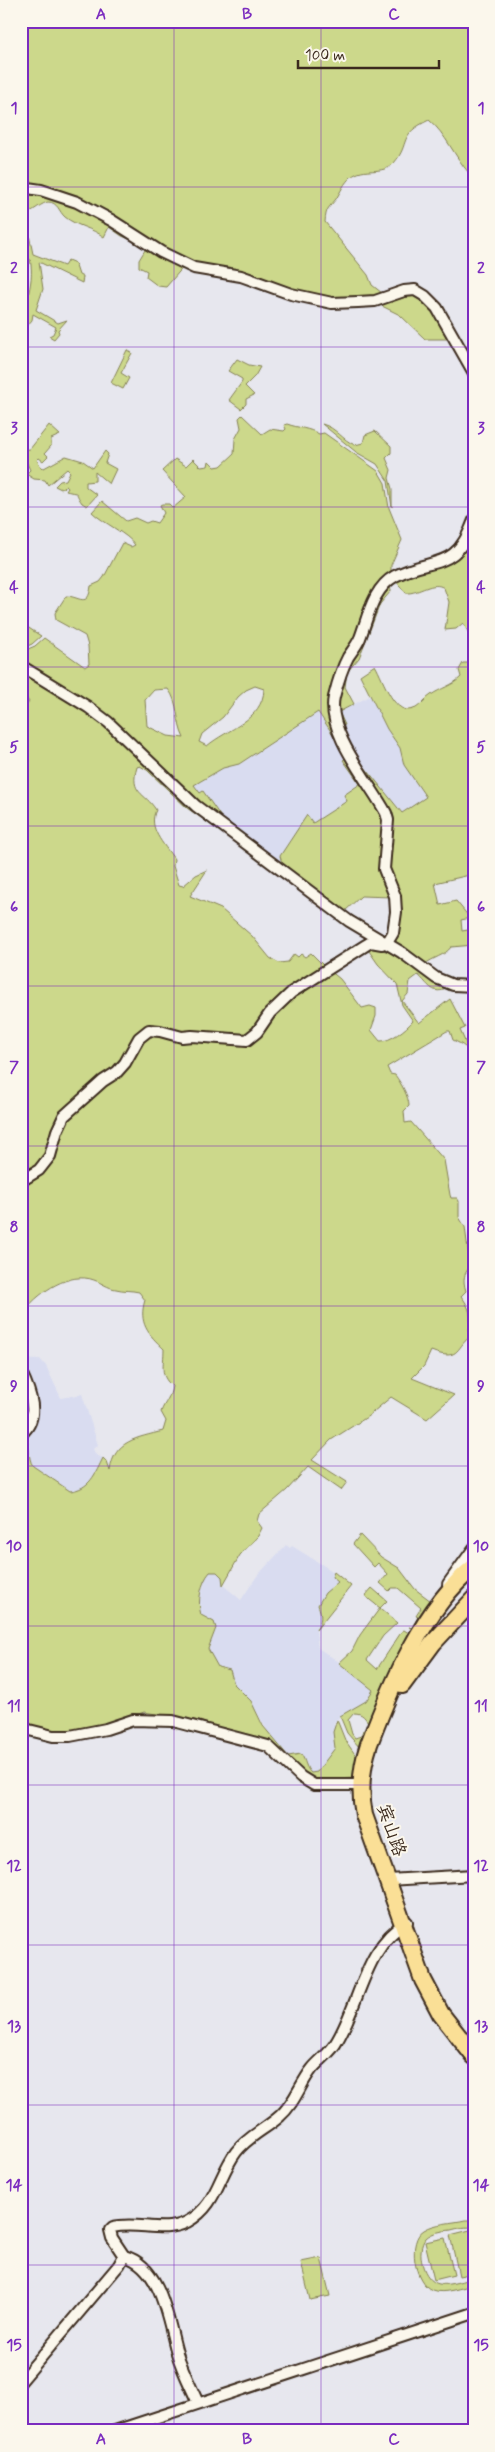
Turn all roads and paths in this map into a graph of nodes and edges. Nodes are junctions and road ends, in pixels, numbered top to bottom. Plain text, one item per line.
1 (21, 187) edge
2 (474, 373) edge
3 (474, 520) edge
4 (21, 666) edge
5 (386, 944) junction
6 (436, 978) junction
7 (474, 986) edge
8 (21, 1181) edge
9 (21, 1372) edge
10 (21, 1434) edge
11 (474, 1548) edge
12 (474, 1567) edge
13 (444, 1596) junction
14 (474, 1598) edge
15 (21, 1728) edge
16 (360, 1785) junction
17 (474, 1874) edge
18 (391, 1880) junction
19 (405, 1923) junction
20 (474, 2050) edge
21 (474, 2056) edge
22 (124, 2256) junction
23 (474, 2313) edge
24 (21, 2381) edge
25 (198, 2403) junction
26 (115, 2431) edge

1 - 2 street
3 - 5 street
4 - 5 street
5 - 6 street
6 - 7 street
6 - 8 street
9 - 10 street
11 - 13 street
12 - 13 main road, 宾山路
13 - 16 main road, 宾山路
14 - 18 main road, 宾山路
15 - 16 street
16 - 18 main road, 宾山路
17 - 18 street
18 - 19 main road, 宾山路
19 - 20 main road, 宾山路
19 - 21 main road, 宾山路
19 - 22 street
22 - 24 street
22 - 25 street
23 - 25 street
25 - 26 street

